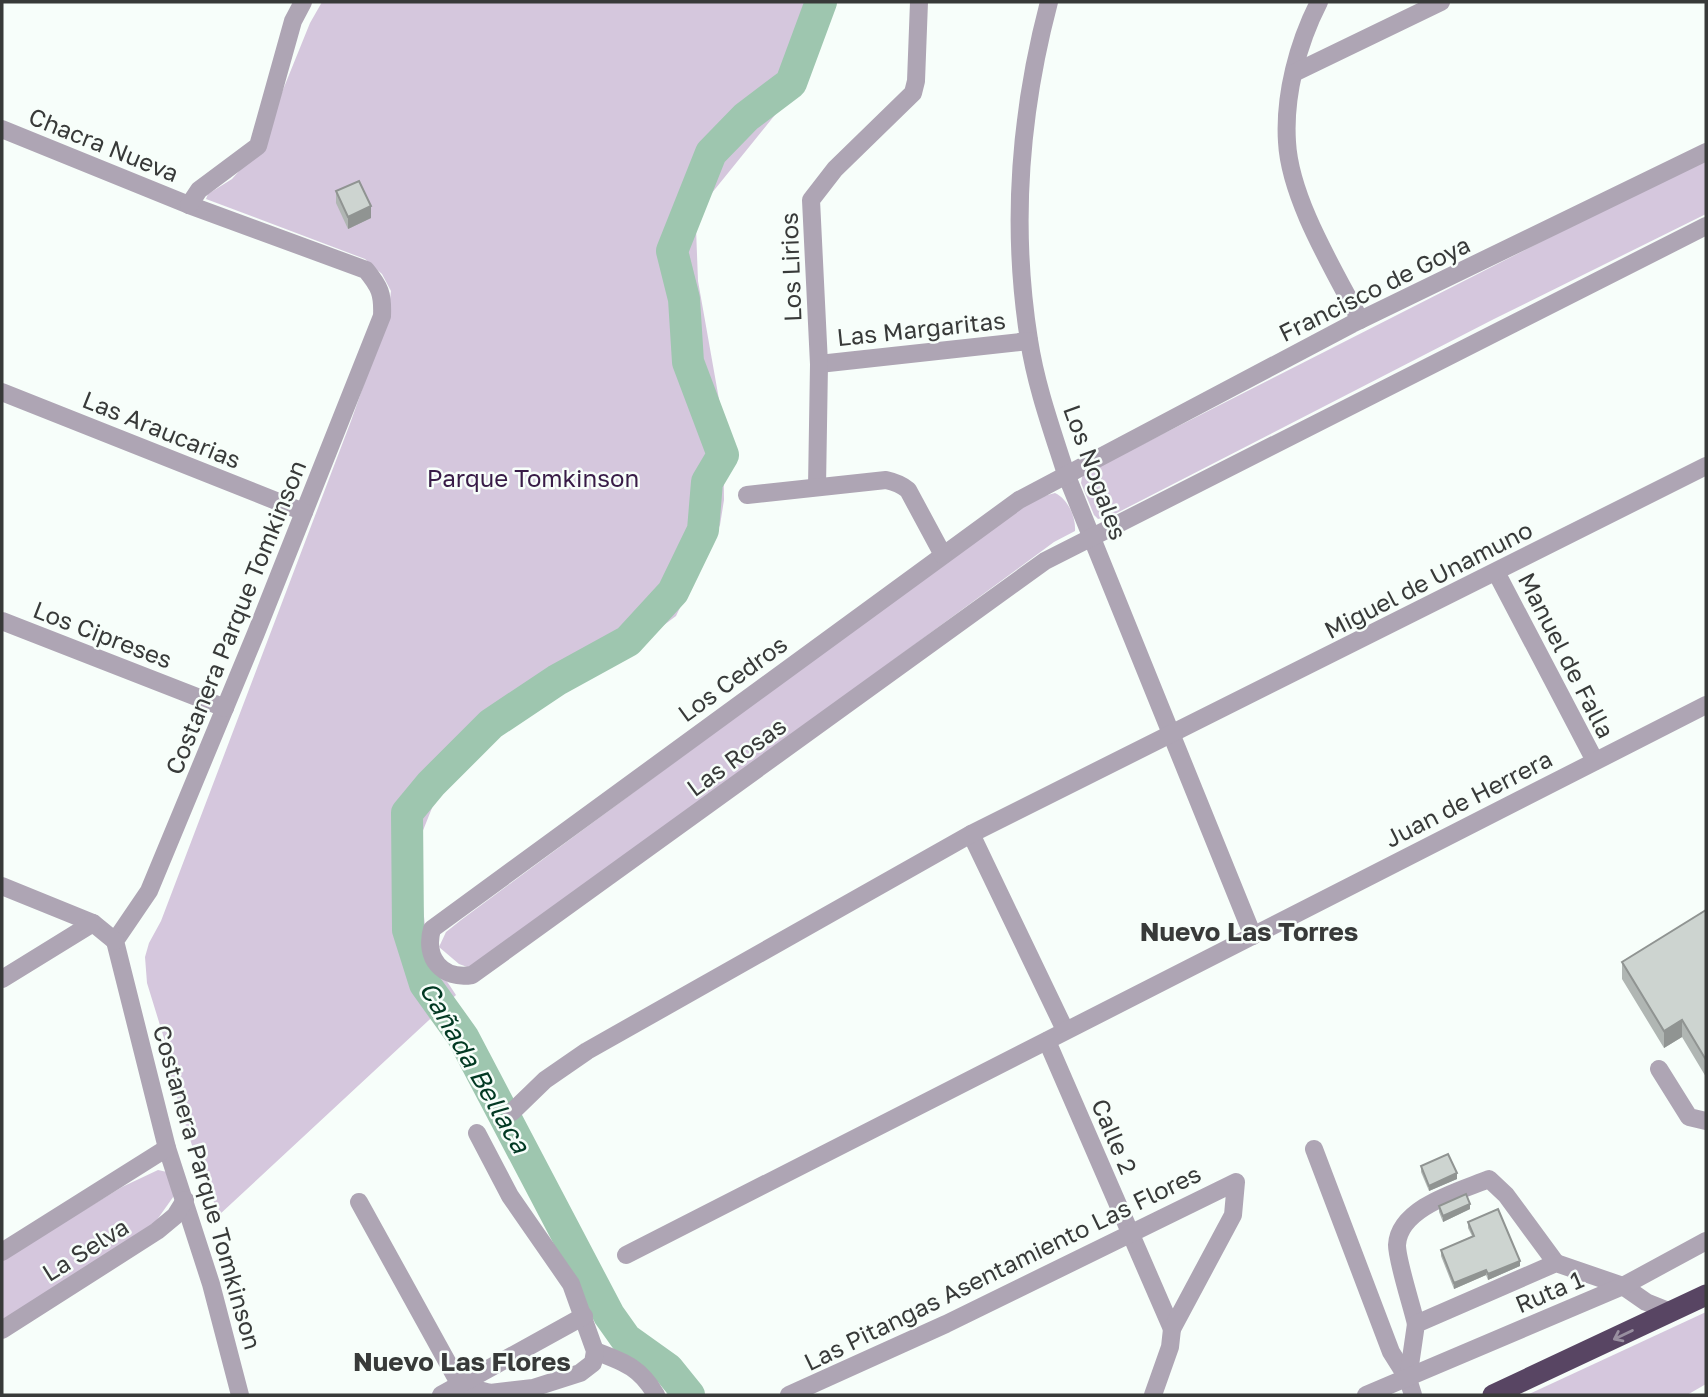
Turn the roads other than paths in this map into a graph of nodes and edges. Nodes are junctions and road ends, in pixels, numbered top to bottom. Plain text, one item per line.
1 (303, 2) edge
2 (919, 2) edge
3 (1049, 2) edge
4 (1319, 2) edge
5 (1441, 2) edge
6 (1294, 73) junction
7 (2, 129) edge
8 (1706, 152) edge
9 (188, 205) junction
10 (1706, 226) edge
11 (1360, 320) junction
12 (1029, 341) junction
13 (819, 364) junction
14 (2, 392) edge
15 (1706, 466) edge
16 (1066, 474) junction
17 (817, 487) junction
18 (747, 495) dead end
19 (304, 512) junction
20 (1093, 536) junction
21 (943, 555) junction
22 (1496, 572) junction
23 (2, 621) edge
24 (1706, 705) edge
25 (225, 708) junction
26 (1171, 734) junction
27 (1594, 761) junction
28 (971, 834) junction
29 (2, 886) edge
30 (93, 923) junction
31 (432, 929) joint
32 (1253, 936) junction
33 (115, 941) junction
34 (2, 979) edge
35 (1065, 1030) junction
36 (1047, 1041) junction
37 (1659, 1069) dead end
38 (512, 1112) dead end
39 (1706, 1121) edge
40 (477, 1133) dead end
41 (167, 1148) junction
42 (1314, 1149) dead end
43 (185, 1200) junction
44 (359, 1202) dead end
45 (1130, 1232) junction
46 (1706, 1241) edge
47 (2, 1252) edge
48 (626, 1255) dead end
49 (1556, 1264) junction
50 (1623, 1286) junction
51 (1706, 1295) edge
52 (1671, 1312) junction
53 (584, 1316) junction
54 (1416, 1324) junction
55 (2, 1329) edge
56 (1172, 1329) junction
57 (595, 1351) junction
58 (460, 1385) junction
59 (1410, 1387) edge
60 (240, 1395) edge
61 (441, 1395) edge
62 (656, 1395) edge
63 (789, 1395) edge
64 (1153, 1395) edge
65 (1366, 1395) edge
66 (1493, 1395) edge

1 - 9 street
2 - 13 street, Los Lirios
3 - 12 street, Los Nogales
4 - 6 street
5 - 6 street
6 - 11 street
7 - 9 street, Chacra Nueva
8 - 11 street, Francisco de Goya
9 - 19 street, Costanera Parque Tomkinson
10 - 20 street
11 - 16 street, Francisco de Goya
12 - 13 street, Las Margaritas
12 - 16 street, Los Nogales
13 - 17 street, Los Lirios
14 - 19 street, Las Araucarias
15 - 22 street, Miguel de Unamuno
16 - 20 street, Los Nogales
16 - 21 street, Los Cedros
17 - 18 street
17 - 21 street
19 - 25 street, Costanera Parque Tomkinson
20 - 26 street, Los Nogales
20 - 31 street, Las Rosas
21 - 31 street, Los Cedros
22 - 26 street, Miguel de Unamuno
22 - 27 street, Manuel de Falla
23 - 25 street, Los Cipreses
24 - 27 street, Juan de Herrera
25 - 33 street, Costanera Parque Tomkinson
26 - 28 street, Miguel de Unamuno
26 - 32 street, Los Nogales
27 - 32 street, Juan de Herrera
28 - 35 street
28 - 38 street, Miguel de Unamuno
29 - 30 street
30 - 33 street
30 - 34 street
32 - 35 street, Juan de Herrera
33 - 41 street, Costanera Parque Tomkinson
35 - 36 street, Juan de Herrera
36 - 45 street, Calle 2
36 - 48 street, Juan de Herrera
37 - 39 street
40 - 53 street
41 - 43 street, Costanera Parque Tomkinson
41 - 47 street, La Selva
42 - 59 street
43 - 55 street, La Selva
43 - 60 street, Costanera Parque Tomkinson
44 - 58 street
45 - 56 street, Calle 2
45 - 56 street, Las Pitangas Asentamiento Las Flores
45 - 63 street, Las Pitangas Asentamiento Las Flores
46 - 50 street, Ruta 1
49 - 50 street
49 - 54 street
49 - 54 street
50 - 52 street
50 - 59 street, Ruta 1
51 - 52 highway
52 -> 66 highway
53 - 57 street
53 - 58 street
54 - 59 street
56 - 64 street
57 - 58 street
57 - 62 street
58 - 61 street
59 - 65 street, Ruta 1

